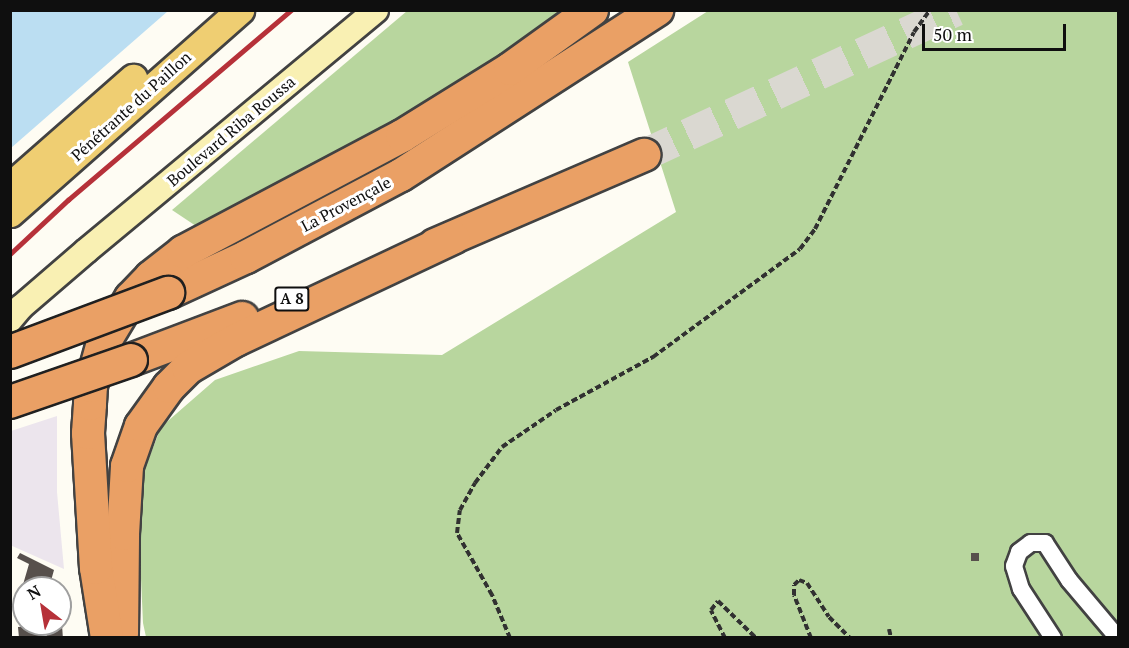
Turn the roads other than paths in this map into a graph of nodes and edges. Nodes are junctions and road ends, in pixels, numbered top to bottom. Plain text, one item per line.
1 (211, 10) edge
2 (240, 10) edge
3 (376, 10) edge
4 (592, 10) edge
5 (657, 10) edge
6 (644, 155) tunnel mouth
7 (14, 201) edge
8 (453, 238) junction
9 (10, 320) edge
10 (10, 352) edge
11 (10, 402) edge
12 (107, 638) edge
13 (122, 638) edge
14 (1053, 638) edge
15 (1118, 638) edge

1 - 7 main road, Pénétrante du Paillon
2 - 7 main road, Pénétrante du Paillon
3 - 9 street, Boulevard Riba Roussa
4 - 12 highway
5 - 10 highway, La Provençale, bridge
6 - 8 highway, A 8
8 - 11 highway, A 8, bridge
8 - 13 highway
14 - 15 street

